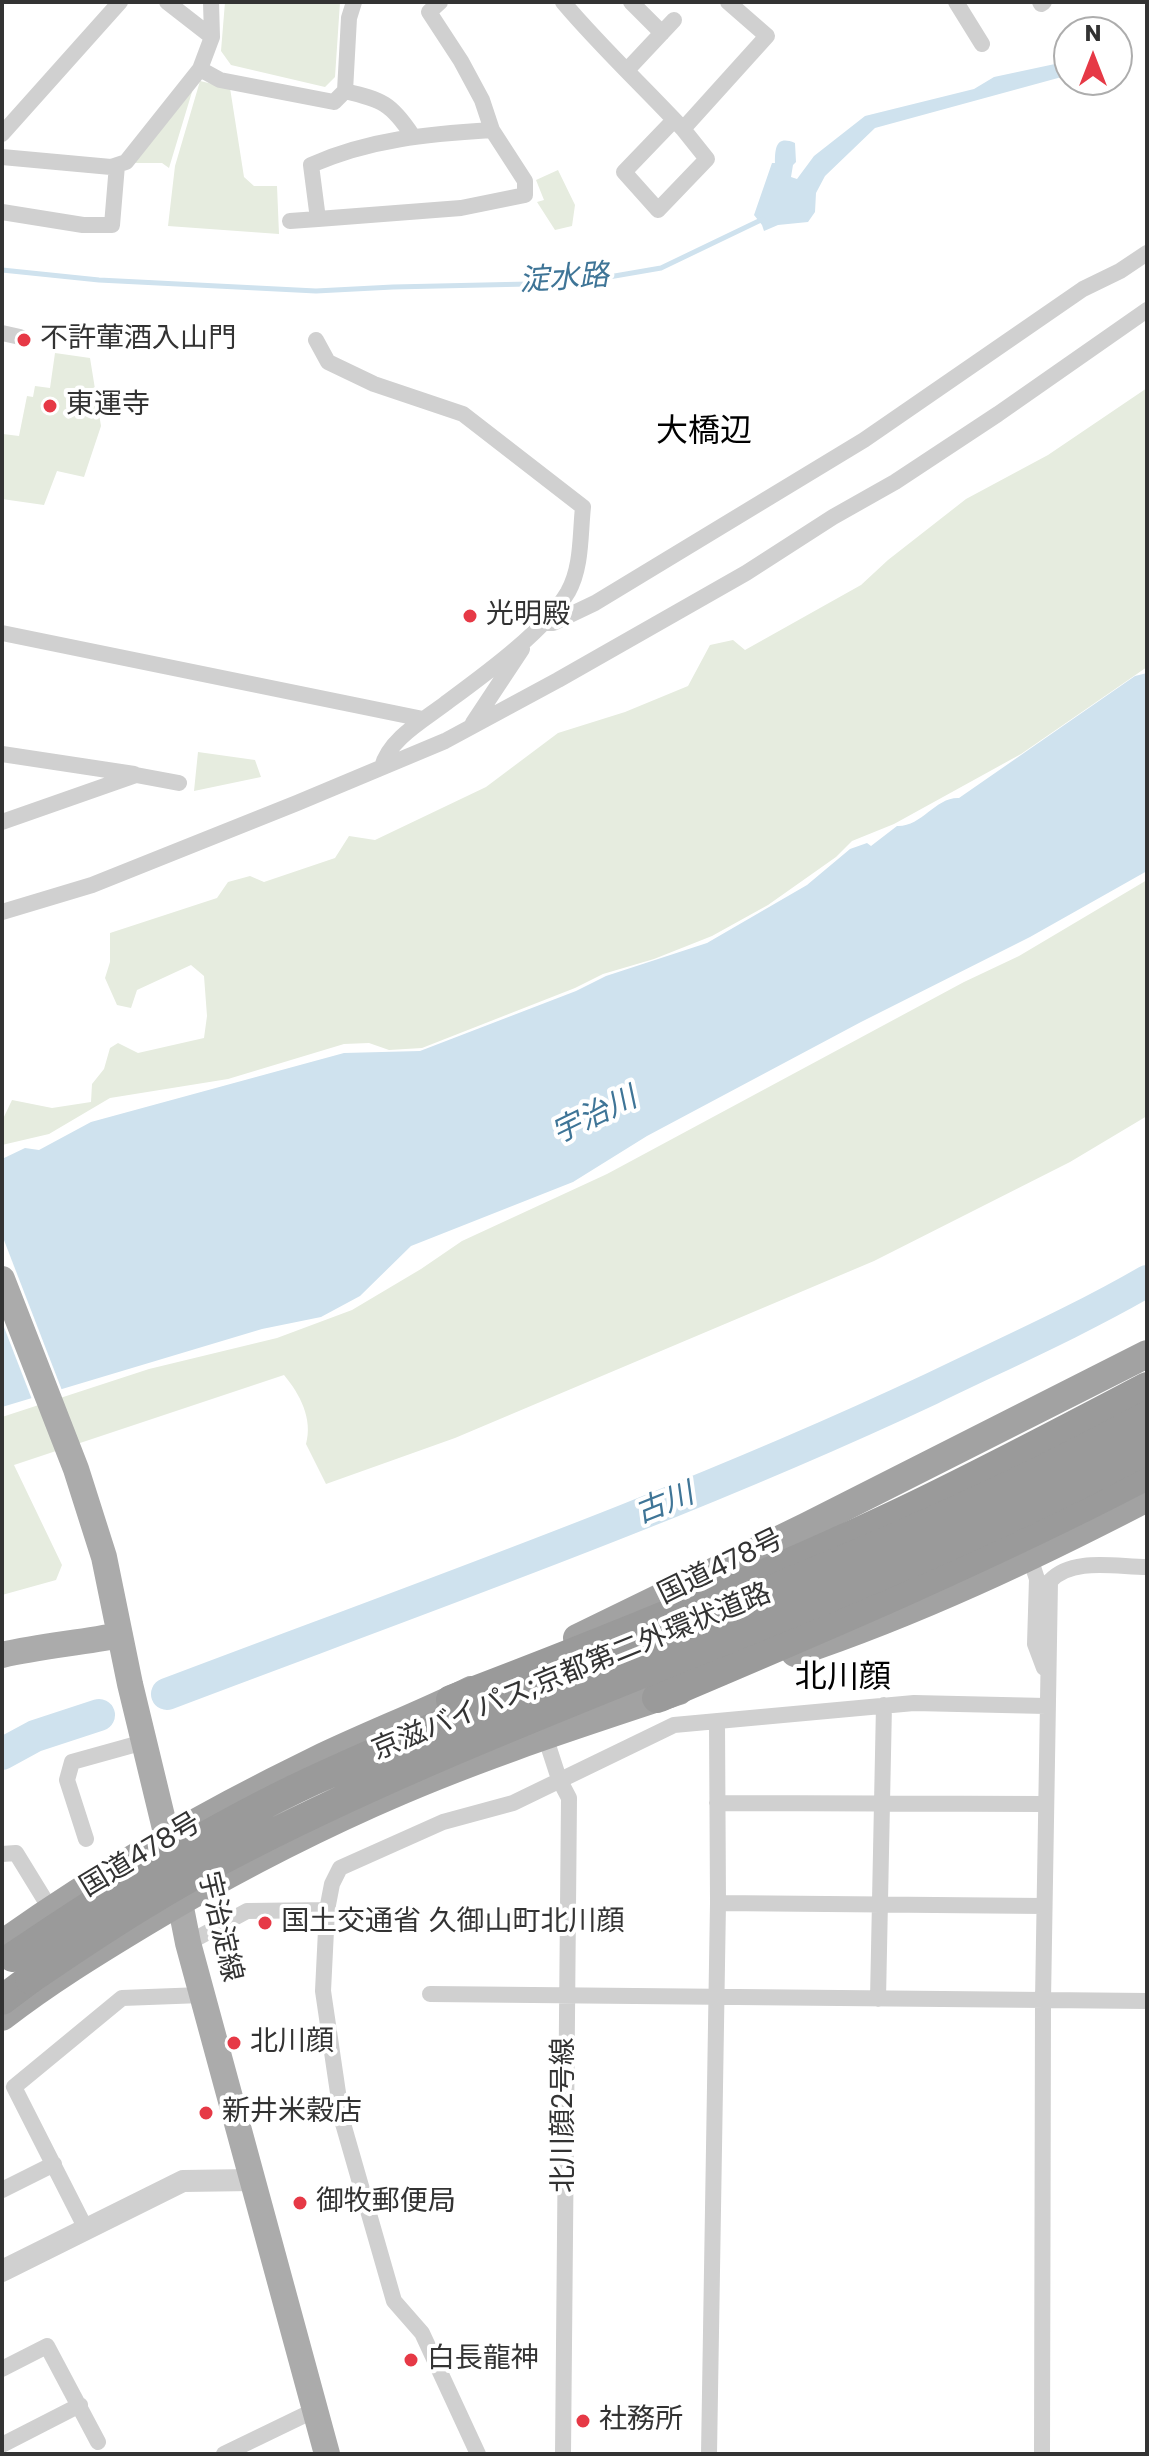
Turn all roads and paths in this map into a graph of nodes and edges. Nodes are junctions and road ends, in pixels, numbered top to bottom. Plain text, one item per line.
1 (120, 2) edge
2 (167, 2) edge
3 (211, 2) edge
4 (354, 2) edge
5 (440, 2) edge
6 (563, 2) edge
7 (631, 2) edge
8 (728, 2) edge
9 (956, 2) edge
10 (212, 37) junction
11 (982, 44) dead end
12 (200, 69) junction
13 (628, 69) junction
14 (345, 91) junction
15 (678, 124) junction
16 (492, 130) junction
17 (2, 134) edge
18 (412, 135) junction
19 (2, 157) edge
20 (117, 165) junction
21 (2, 212) edge
22 (318, 219) junction
23 (290, 221) dead end
24 (1147, 253) edge
25 (1147, 310) edge
26 (2, 333) edge
27 (20, 337) dead end
28 (316, 340) dead end
29 (546, 623) junction
30 (2, 633) edge
31 (530, 636) junction
32 (423, 719) junction
33 (472, 724) junction
34 (2, 754) edge
35 (382, 767) junction
36 (136, 775) junction
37 (179, 783) dead end
38 (2, 822) edge
39 (2, 912) edge
40 (2, 1279) edge
41 (1147, 1354) edge
42 (1147, 1387) edge
43 (1147, 1416) edge
44 (1147, 1449) edge
45 (1147, 1475) edge
46 (1147, 1498) edge
47 (1030, 1558) junction
48 (1147, 1567) edge
49 (120, 1635) junction
50 (2, 1655) edge
51 (1047, 1677) junction
52 (657, 1698) junction
53 (451, 1700) junction
54 (884, 1705) junction
55 (1046, 1706) junction
56 (717, 1722) junction
57 (545, 1736) junction
58 (144, 1742) junction
59 (559, 1779) junction
60 (717, 1803) junction
61 (882, 1804) junction
62 (1045, 1804) junction
63 (167, 1837) junction
64 (86, 1839) dead end
65 (2, 1854) edge
66 (180, 1902) junction
67 (718, 1903) junction
68 (880, 1904) junction
69 (1044, 1906) junction
70 (51, 1910) junction
71 (327, 1910) junction
72 (188, 1943) junction
73 (12, 1961) edge
74 (430, 1994) dead end
75 (202, 1995) junction
76 (566, 1995) junction
77 (715, 1997) junction
78 (878, 1999) junction
79 (2, 2000) edge
80 (1043, 2000) junction
81 (1147, 2001) edge
82 (2, 2017) edge
83 (54, 2164) junction
84 (253, 2180) junction
85 (2, 2190) edge
86 (86, 2229) junction
87 (2, 2271) edge
88 (2, 2369) edge
89 (80, 2405) junction
90 (315, 2410) junction
91 (98, 2442) dead end
92 (2, 2445) edge
93 (224, 2454) edge
94 (327, 2454) edge
95 (478, 2454) edge
96 (563, 2454) edge
97 (709, 2454) edge
98 (1042, 2454) edge

1 - 17 street
2 - 10 street
3 - 10 street
4 - 14 street
5 - 16 street
6 - 13 street
7 - 13 street
8 - 15 street
9 - 11 street
10 - 12 street
12 - 14 street
12 - 20 street
13 - 15 street
14 - 18 street
15 - 15 street
16 - 18 street
16 - 22 street
18 - 22 street
19 - 20 street
20 - 21 street
22 - 23 street
24 - 29 street
25 - 33 street
26 - 27 street
28 - 29 street
29 - 31 street
30 - 32 street
31 - 32 street
31 - 33 street
32 - 35 street
33 - 35 street
34 - 36 street
35 - 39 street
36 - 37 street
36 - 38 street
40 - 49 main road, 宇治淀線
41 - 53 highway, 国道478号
42 - 53 highway
43 - 73 highway, 京滋バイパス;京都第二外環状道路, bridge
44 - 73 highway, 京滋バイパス;京都第二外環状道路, bridge
45 - 52 highway
46 - 47 highway
47 - 51 street
47 - 52 highway
48 - 51 street
49 - 50 main road
49 - 58 main road, 宇治淀線
51 - 55 street
52 - 57 highway
53 - 63 highway, 国道478号
54 - 55 street
54 - 56 street
54 - 61 street
55 - 62 street
56 - 59 street
56 - 60 street
57 - 59 street, 北川顔2号線
57 - 66 highway
58 - 63 main road, 宇治淀線
58 - 64 street
59 - 71 street
59 - 76 street, 北川顔2号線
60 - 61 street
60 - 67 street
61 - 62 street
61 - 68 street
62 - 69 street
63 - 66 main road, 宇治淀線
63 - 70 highway, 国道478号
65 - 70 street
66 - 72 main road, 宇治淀線
66 - 82 highway
67 - 68 street
67 - 77 street
68 - 69 street
68 - 78 street
69 - 80 street
70 - 73 highway, 国道478号
71 - 72 street
71 - 95 street
72 - 75 main road, 宇治淀線
73 - 79 highway
74 - 76 street
75 - 83 street
75 - 84 main road, 宇治淀線
76 - 77 street
76 - 96 street, 北川顔2号線
77 - 78 street
77 - 97 street
78 - 80 street
80 - 81 street
80 - 98 street
83 - 85 street
83 - 86 street
84 - 86 street
84 - 90 main road, 宇治淀線
86 - 87 street
88 - 89 street
89 - 91 street
89 - 92 street
90 - 93 street
90 - 94 main road, 宇治淀線

